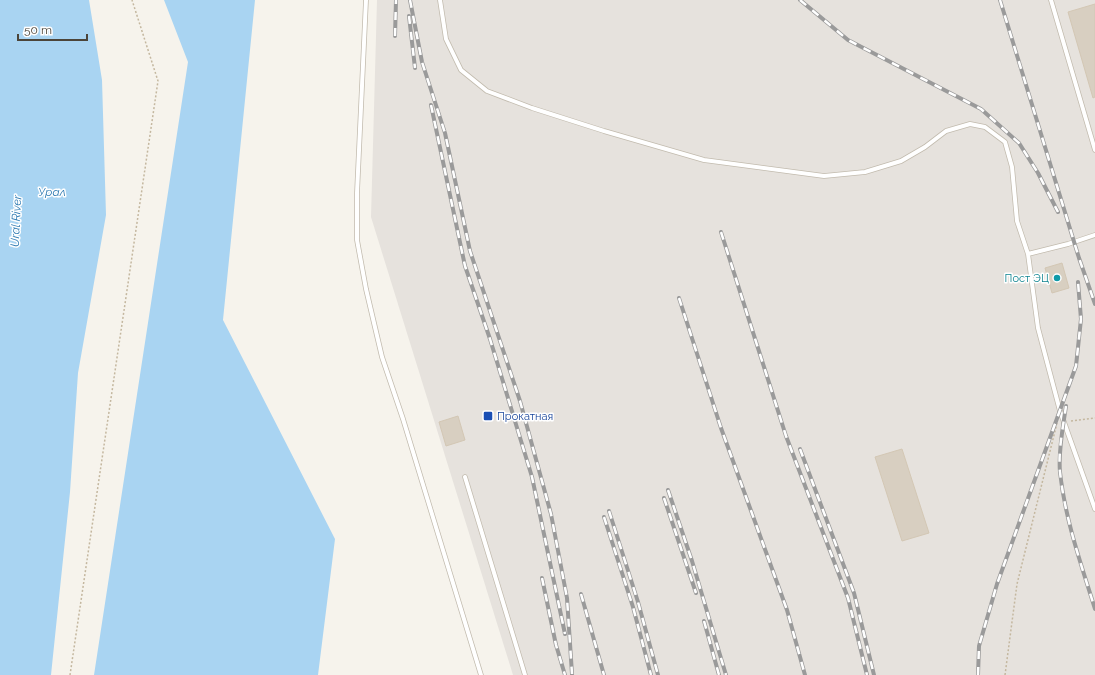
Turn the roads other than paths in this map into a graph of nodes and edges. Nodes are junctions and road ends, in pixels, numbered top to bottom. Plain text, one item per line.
1 (366, 0) edge
2 (440, 0) edge
3 (1050, 0) edge
4 (1095, 150) edge
5 (1095, 235) edge
6 (1028, 254) junction
7 (465, 477) dead end
8 (1094, 502) edge
9 (1095, 509) edge
10 (481, 675) edge
11 (525, 675) edge

1 - 10 lane
2 - 6 lane
3 - 4 lane
5 - 6 lane
6 - 8 lane
7 - 11 lane
8 - 9 lane

